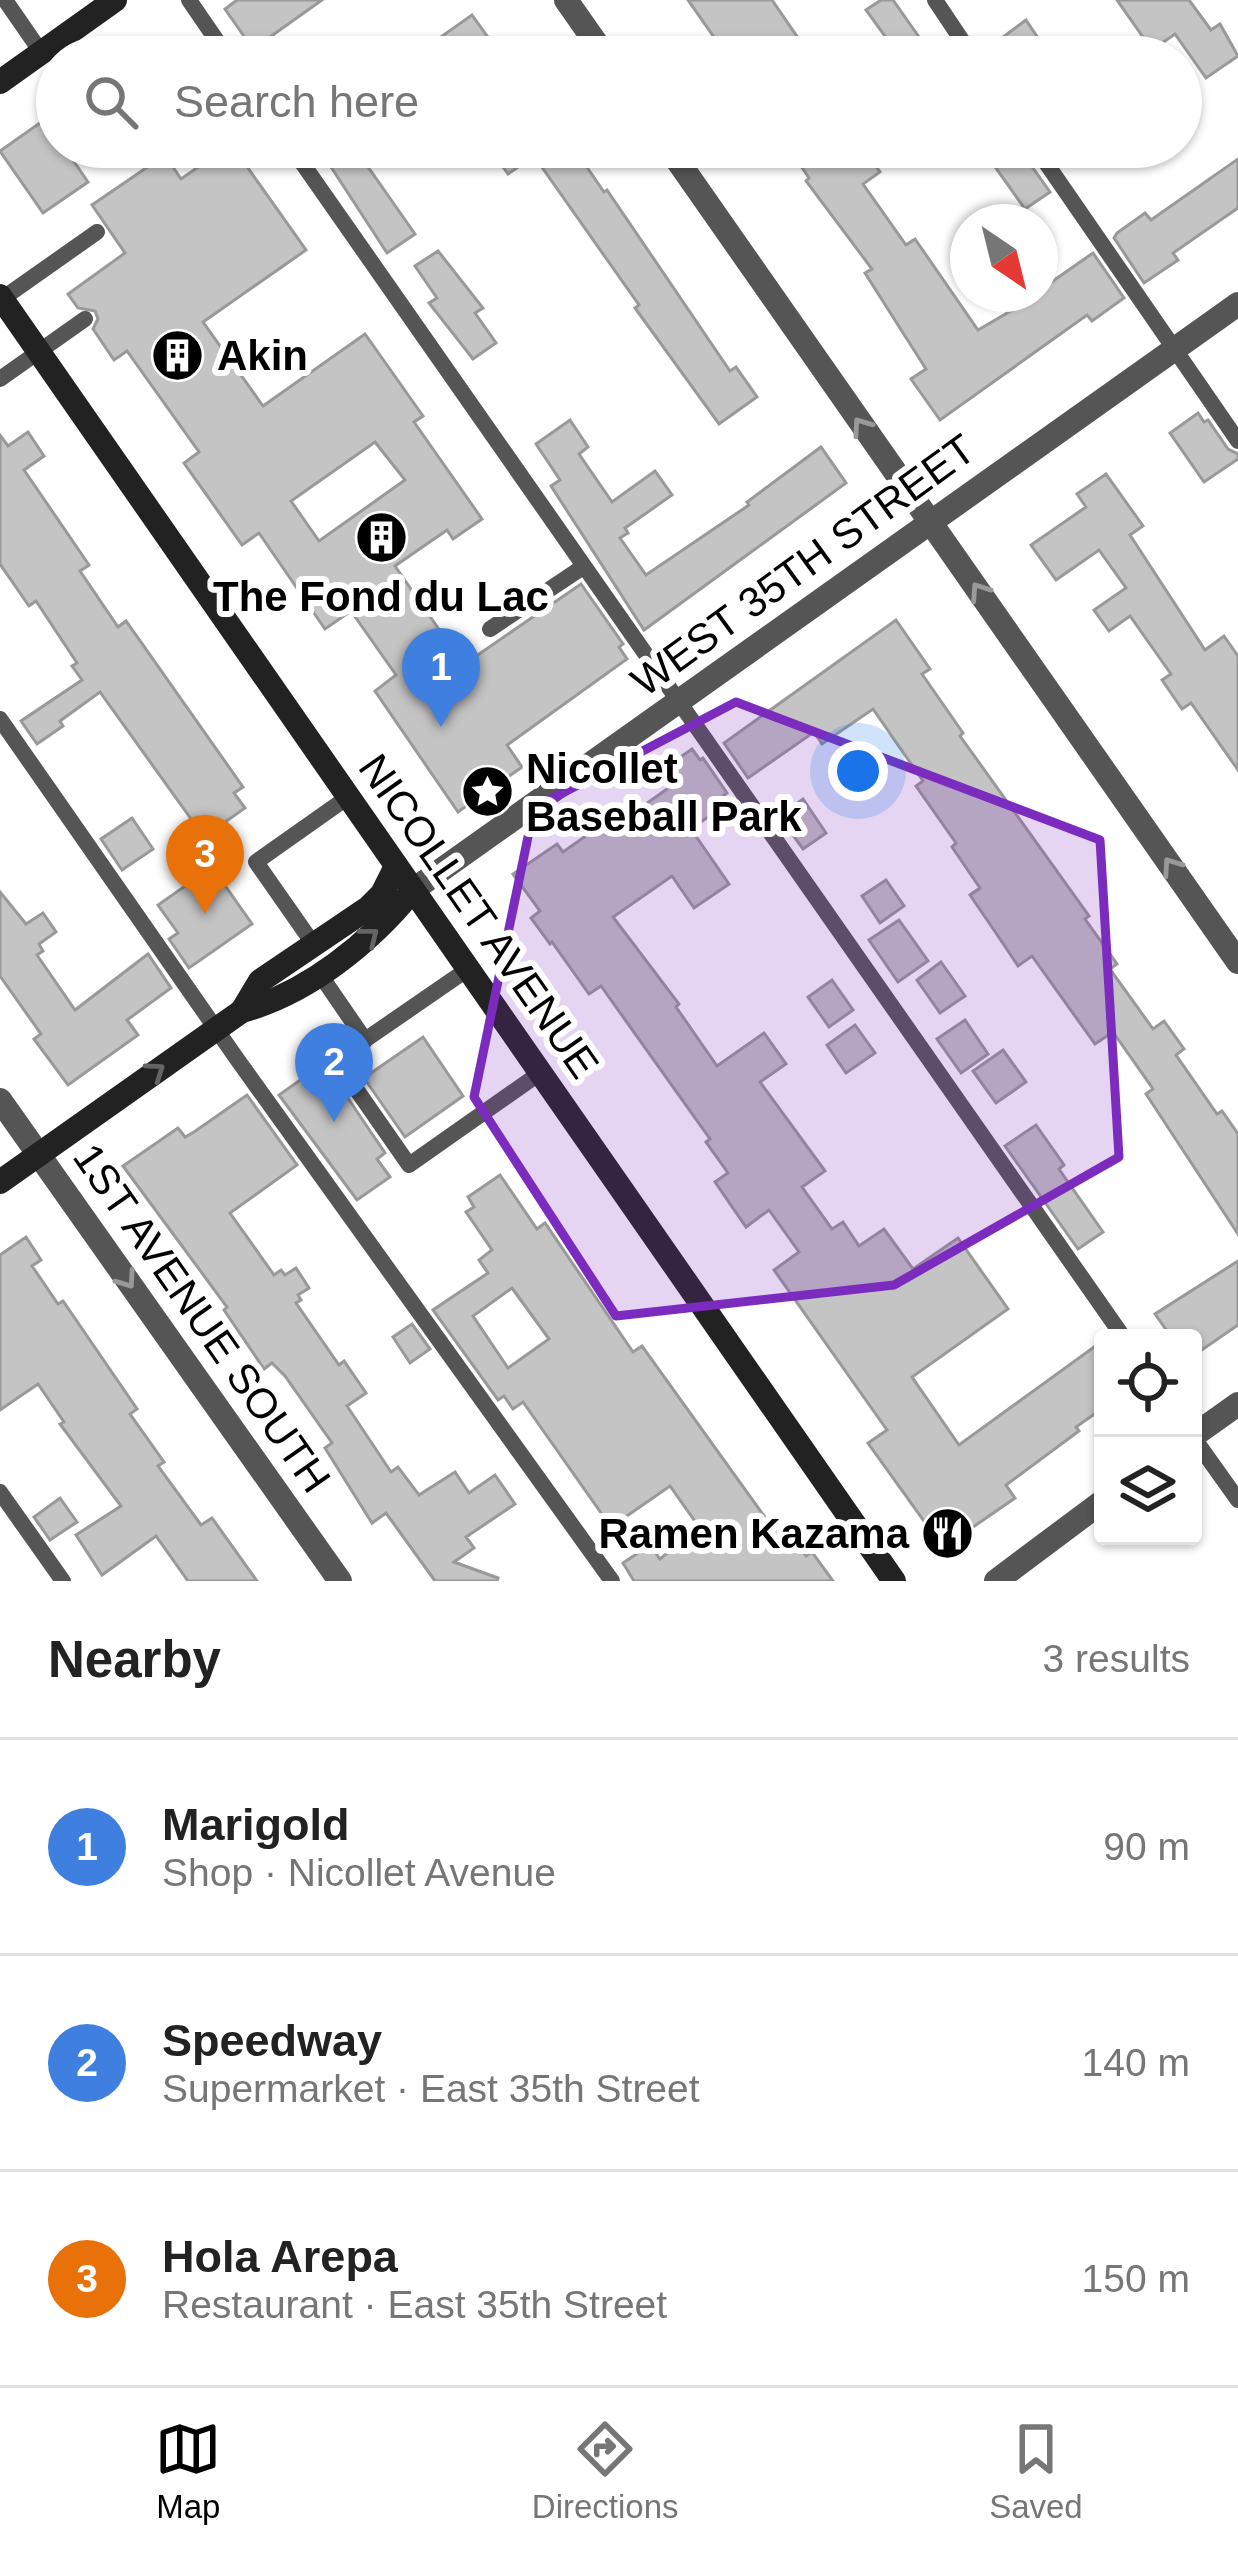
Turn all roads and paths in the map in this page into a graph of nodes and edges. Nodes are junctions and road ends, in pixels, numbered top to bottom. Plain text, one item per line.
1 (5, 0) edge
2 (115, 0) edge
3 (189, 0) edge
4 (566, 0) edge
5 (934, 0) edge
6 (64, 36) edge
7 (214, 36) edge
8 (591, 36) edge
9 (959, 36) edge
10 (36, 45) edge
11 (36, 56) edge
12 (0, 82) edge
13 (306, 168) edge
14 (683, 168) edge
15 (1049, 168) edge
16 (97, 232) dead end
17 (1, 298) edge
18 (1238, 304) edge
19 (86, 319) dead end
20 (1173, 349) junction
21 (38, 352) junction
22 (0, 380) edge
23 (1238, 441) edge
24 (930, 520) junction
25 (583, 567) junction
26 (490, 628) dead end
27 (679, 703) junction
28 (0, 719) edge
29 (348, 797) junction
30 (396, 866) junction
31 (413, 890) junction
32 (314, 945) junction
33 (1238, 962) edge
34 (468, 969) junction
35 (319, 973) junction
36 (242, 1010) junction
37 (216, 1029) junction
38 (365, 1040) junction
39 (540, 1073) junction
40 (0, 1100) edge
41 (38, 1155) junction
42 (0, 1182) edge
43 (1118, 1329) edge
44 (1238, 1404) edge
45 (1202, 1430) edge
46 (1202, 1450) edge
47 (0, 1492) edge
48 (1238, 1500) edge
49 (1094, 1508) edge
50 (63, 1581) edge
51 (340, 1581) edge
52 (612, 1581) edge
53 (894, 1581) edge
54 (996, 1581) edge

1 - 10 lane
2 - 6 main road
3 - 7 lane
4 - 8 street
5 - 9 lane
11 - 12 main road
13 - 25 lane
24 -> 14 street
15 - 20 lane
16 - 17 lane
17 - 21 main road, NICOLLET AVENUE
18 - 20 street, WEST 35TH STREET
19 - 21 lane
20 - 23 lane
20 - 24 street, WEST 35TH STREET
21 - 22 lane
21 - 29 main road, NICOLLET AVENUE
24 - 27 street, WEST 35TH STREET
33 -> 24 street
25 - 26 lane
25 - 27 lane
27 - 31 street, WEST 35TH STREET
27 - 43 lane
28 - 37 lane
29 - 30 main road, NICOLLET AVENUE
29 - 32 lane
30 - 31 main road, NICOLLET AVENUE
30 - 32 main road
31 - 34 main road, NICOLLET AVENUE
35 -> 31 main road
32 - 36 main road
34 - 38 lane
34 - 39 main road, NICOLLET AVENUE
35 - 36 main road
35 - 38 lane
36 - 37 main road
41 -> 37 main road
37 - 52 lane
38 - 39 lane
39 - 53 main road, NICOLLET AVENUE
40 - 41 street, 1ST AVENUE SOUTH
41 - 42 main road
41 -> 51 street, 1ST AVENUE SOUTH
44 - 45 street
46 - 48 lane
47 - 50 lane
49 - 54 street

